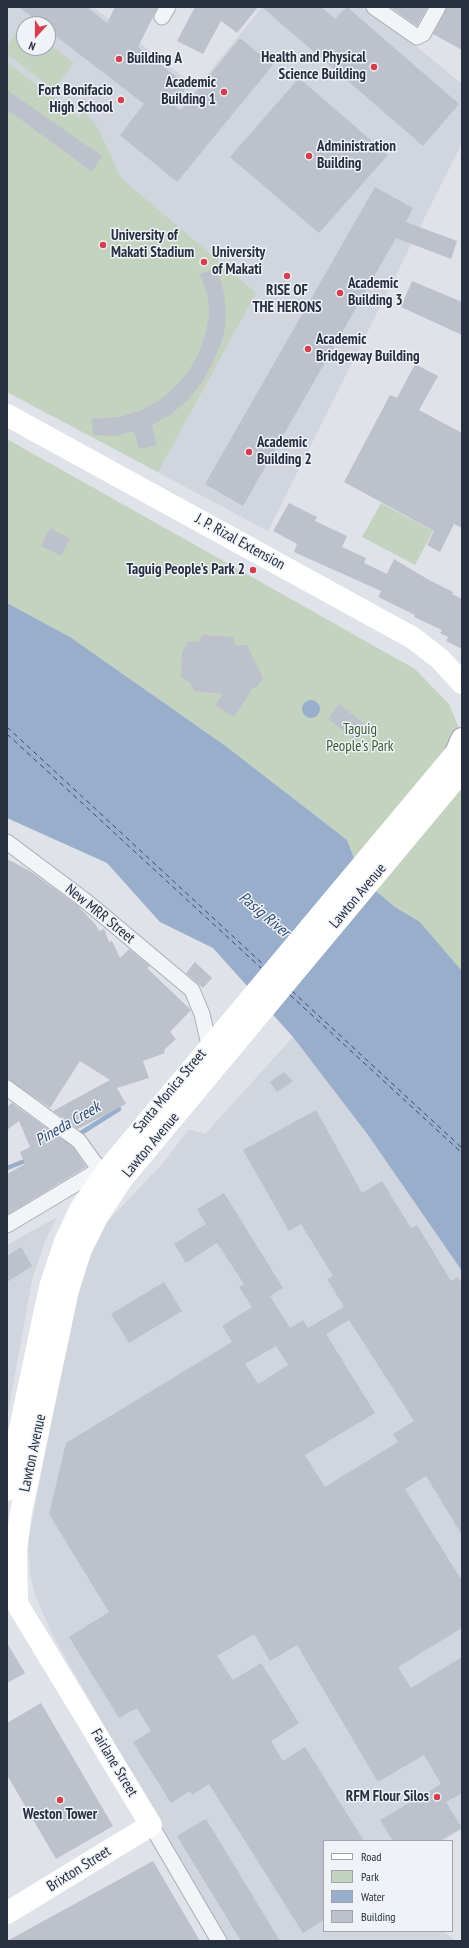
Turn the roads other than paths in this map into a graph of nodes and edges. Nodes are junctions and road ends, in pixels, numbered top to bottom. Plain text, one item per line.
1 (374, 7) edge
2 (438, 7) edge
3 (7, 415) edge
4 (440, 659) junction
5 (462, 669) edge
6 (462, 683) edge
7 (460, 752) edge
8 (7, 842) edge
9 (192, 990) joint
10 (210, 1044) junction
11 (175, 1085) junction
12 (7, 1088) edge
13 (192, 1099) junction
14 (119, 1158) junction
15 (99, 1169) junction
16 (7, 1225) edge
17 (12, 1500) edge
18 (12, 1595) edge
19 (151, 1824) junction
20 (7, 1913) edge
21 (219, 1941) edge

1 - 2 street
3 - 4 main road, J. P. Rizal Extension
4 - 5 main road
4 - 6 main road, J. P. Rizal Extension
7 - 17 main road, Lawton Avenue, bridge
8 - 9 street, New MRR Street
9 - 10 street, Santa Monica Street
10 - 11 street, Santa Monica Street
10 - 13 street, Santa Monica Street
11 - 13 street
11 - 14 street, Santa Monica Street
12 - 15 street
13 - 14 street, Santa Monica Street
14 - 15 street, Santa Monica Street
15 - 16 street, Santa Monica Street
17 - 18 main road, Lawton Avenue
18 - 19 main road, Fairlane Street
19 - 20 main road, Brixton Street
19 - 21 street, Fairlane Street

